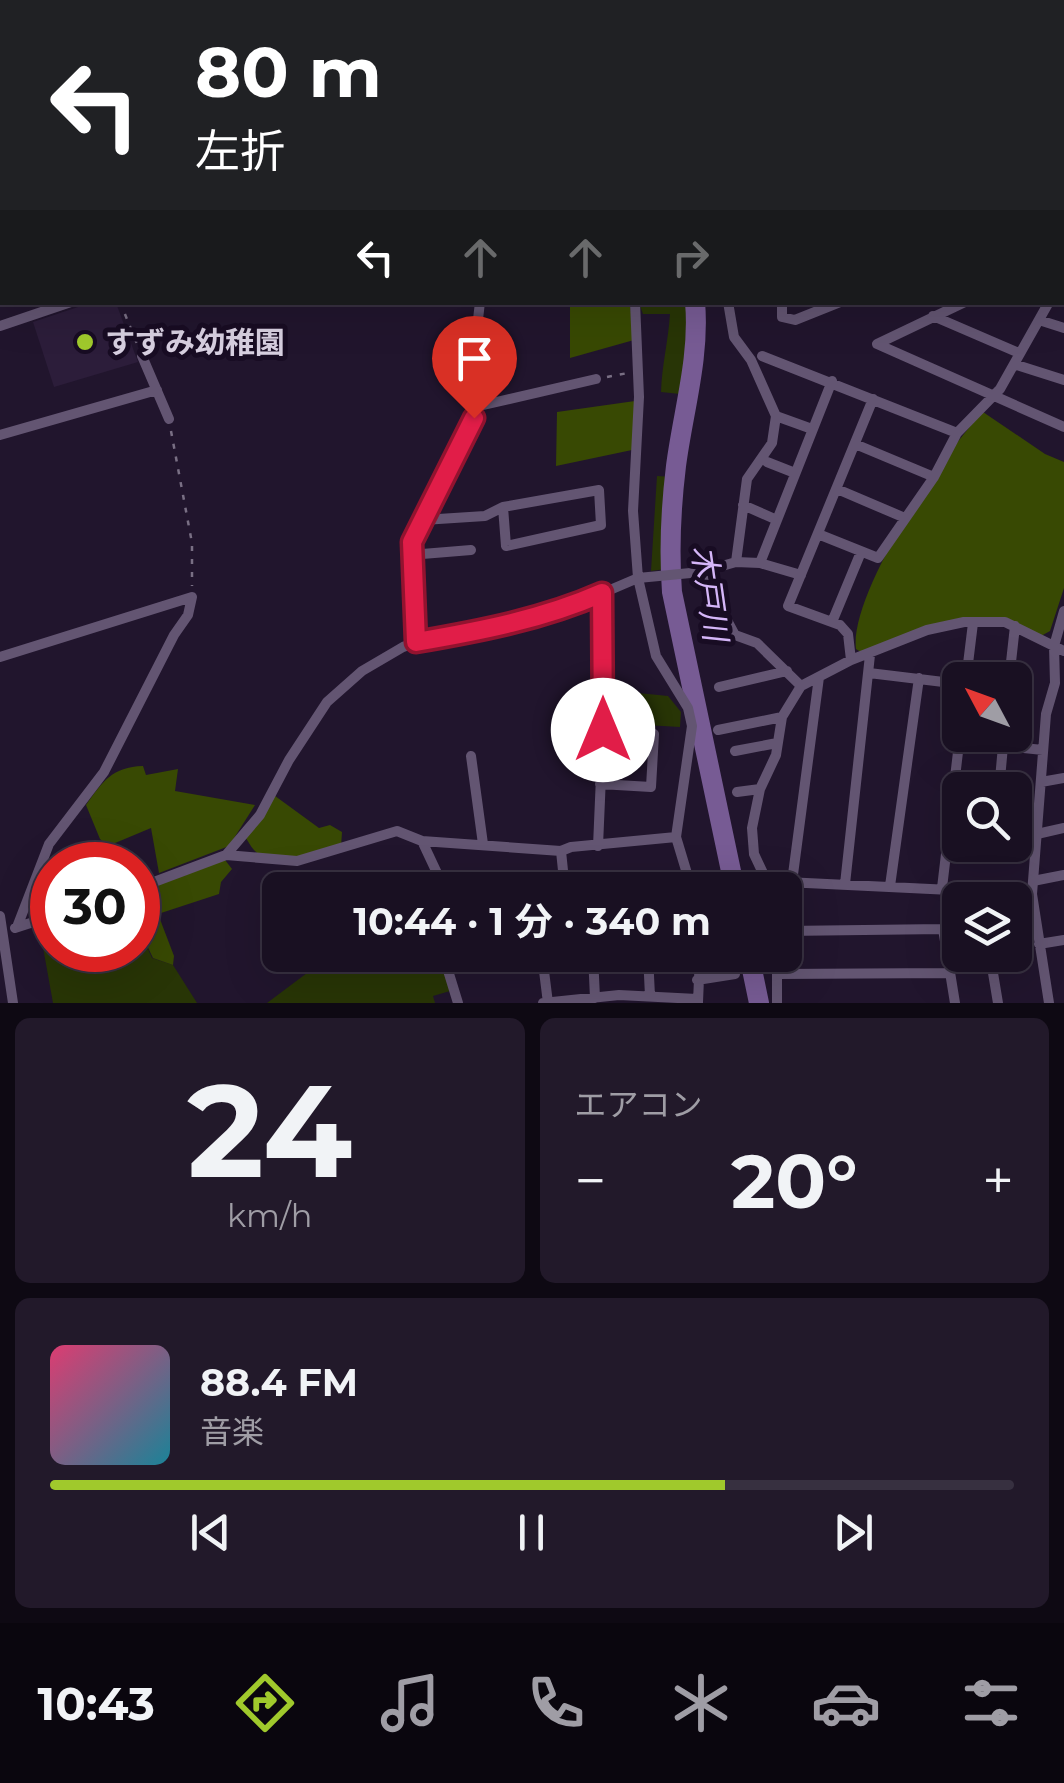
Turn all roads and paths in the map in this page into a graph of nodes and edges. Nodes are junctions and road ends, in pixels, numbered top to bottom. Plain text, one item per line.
1 (61, 305) edge
2 (121, 305) edge
3 (480, 305) edge
4 (636, 305) edge
5 (729, 305) edge
6 (782, 305) edge
7 (831, 305) edge
8 (959, 305) edge
9 (1046, 305) edge
10 (932, 316) junction
11 (1039, 320) junction
12 (0, 326) edge
13 (1064, 328) edge
14 (142, 356) joint
15 (762, 356) dead end
16 (1017, 358) junction
17 (640, 370) junction
18 (596, 379) joint
19 (1064, 380) edge
20 (832, 382) junction
21 (156, 390) junction
22 (994, 394) junction
23 (873, 399) junction
24 (479, 406) junction
25 (776, 416) junction
26 (169, 419) joint
27 (1064, 426) edge
28 (812, 429) junction
29 (957, 433) junction
30 (0, 435) edge
31 (855, 444) junction
32 (766, 462) dead end
33 (795, 473) junction
34 (934, 477) junction
35 (837, 488) junction
36 (744, 505) junction
37 (503, 508) junction
38 (905, 518) junction
39 (423, 520) junction
40 (777, 520) junction
41 (818, 534) junction
42 (471, 550) dead end
43 (861, 552) junction
44 (410, 555) junction
45 (736, 562) junction
46 (760, 563) junction
47 (701, 572) junction
48 (801, 575) junction
49 (638, 578) junction
50 (602, 593) junction
51 (192, 598) junction
52 (1064, 611) edge
53 (832, 622) junction
54 (973, 622) junction
55 (1014, 626) junction
56 (416, 642) junction
57 (1059, 648) edge
58 (870, 655) junction
59 (0, 656) edge
60 (852, 660) junction
61 (968, 662) edge
62 (1011, 662) edge
63 (787, 671) junction
64 (868, 672) junction
65 (820, 677) junction
66 (919, 678) junction
67 (942, 681) edge
68 (800, 686) junction
69 (718, 687) dead end
70 (1049, 702) junction
71 (1064, 709) edge
72 (782, 717) junction
73 (603, 730) junction
74 (718, 730) dead end
75 (777, 743) junction
76 (1032, 747) edge
77 (1043, 750) junction
78 (735, 751) dead end
79 (958, 752) edge
80 (470, 756) dead end
81 (1064, 778) edge
82 (1041, 782) junction
83 (600, 784) junction
84 (760, 789) junction
85 (738, 792) dead end
86 (1064, 828) edge
87 (1037, 834) junction
88 (676, 837) junction
89 (422, 841) junction
90 (483, 844) junction
91 (598, 846) junction
92 (1032, 848) edge
93 (1035, 848) junction
94 (561, 851) junction
95 (226, 854) junction
96 (437, 872) edge
97 (563, 872) edge
98 (687, 872) edge
99 (763, 872) edge
100 (793, 872) edge
101 (1064, 875) edge
102 (160, 880) edge
103 (1033, 881) junction
104 (802, 882) edge
105 (943, 882) edge
106 (845, 884) junction
107 (890, 886) junction
108 (942, 888) edge
109 (1032, 894) joint
110 (1034, 913) joint
111 (0, 916) edge
112 (30, 923) edge
113 (17, 927) junction
114 (942, 929) edge
115 (802, 931) edge
116 (2, 932) edge
117 (1064, 940) edge
118 (1040, 944) junction
119 (448, 972) edge
120 (543, 972) edge
121 (594, 972) edge
122 (649, 972) edge
123 (698, 972) edge
124 (993, 972) edge
125 (950, 973) joint
126 (734, 974) dead end
127 (777, 974) joint
128 (697, 980) junction
129 (650, 996) junction
130 (595, 998) junction
131 (698, 1001) edge
132 (13, 1003) edge
133 (458, 1003) edge
134 (546, 1003) edge
135 (777, 1003) edge
136 (955, 1003) edge
137 (998, 1003) edge
138 (1049, 1003) edge

1 - 12 street
2 - 14 path
3 - 24 street
4 - 17 street
5 - 25 street
6 - 7 street
8 - 10 street
9 - 11 street
10 - 16 street
10 - 22 street
11 - 13 street
11 - 16 street
14 - 21 street
15 - 20 street
16 - 19 street
16 - 22 street
17 - 18 path
17 - 49 street
18 - 24 street
20 - 23 street
20 - 28 street
21 - 26 street
21 - 30 street
22 - 27 street
22 - 29 street
23 - 29 street
23 - 31 street
24 - 39 street
25 - 28 street
25 - 36 street
26 - 51 path
28 - 33 street
29 - 34 street
31 - 34 street
31 - 35 street
32 - 33 street
33 - 40 street
34 - 38 street
35 - 38 street
35 - 41 street
36 - 40 street
36 - 45 street
37 - 37 street
37 - 39 street
38 - 43 street
39 - 44 street
40 - 46 street
41 - 43 street
41 - 48 street
42 - 44 street
43 - 53 street
44 - 56 street
45 - 46 street
45 - 47 street
46 - 48 street
47 - 49 street
47 - 63 street
48 - 53 street
49 - 50 street
49 - 88 street
50 - 56 street
50 - 73 street
51 - 59 street
51 - 113 street
52 - 57 street
53 - 60 street
54 - 55 street
54 - 58 street
54 - 61 street
55 - 57 street
55 - 62 street
56 - 95 street
57 - 70 street
58 - 60 street
58 - 64 street
60 - 65 street
63 - 68 street
63 - 69 street
64 - 66 street
64 - 106 street
65 - 68 street
65 - 100 street
66 - 67 street
66 - 107 street
68 - 72 street
70 - 71 street
70 - 77 street
72 - 74 street
72 - 75 street
73 - 83 street
73 - 83 street
75 - 78 street
75 - 84 street
76 - 77 street
77 - 82 street
79 - 105 street
80 - 90 street
81 - 82 street
82 - 87 street
83 - 91 street
84 - 85 street
84 - 99 street
86 - 87 street
87 - 93 street
88 - 91 street
88 - 98 street
89 - 90 street
89 - 95 street
89 - 96 street
90 - 94 street
91 - 94 street
92 - 93 street
93 - 103 street
94 - 97 street
95 - 102 street
101 - 103 street
103 - 109 street
104 - 106 street
106 - 107 street
107 - 108 street
109 - 110 street
110 - 118 street
111 - 116 street
112 - 113 street
113 - 116 street
114 - 115 street
116 - 132 street
117 - 118 street
118 - 138 street
119 - 133 street
120 - 134 street
121 - 130 street
122 - 129 street
123 - 128 street
124 - 137 street
125 - 127 street
125 - 136 street
126 - 128 street
127 - 135 street
128 - 131 street
129 - 130 street
129 - 131 street
130 - 134 street

